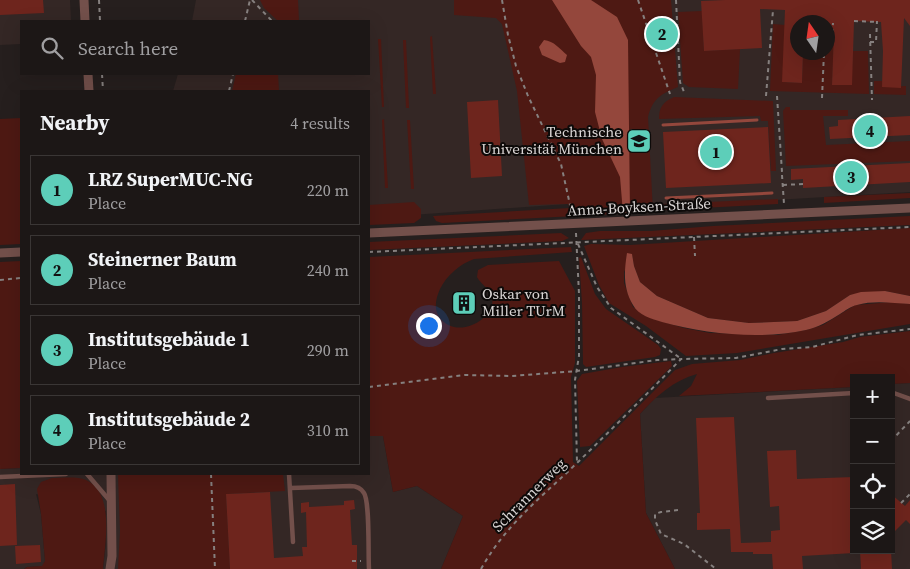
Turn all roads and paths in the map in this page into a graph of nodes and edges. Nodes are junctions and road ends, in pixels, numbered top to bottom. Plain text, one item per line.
1 (84, 0) edge
2 (99, 0) edge
3 (251, 0) edge
4 (502, 0) edge
5 (638, 0) edge
6 (676, 0) edge
7 (773, 10) dead end
8 (85, 20) edge
9 (100, 20) edge
10 (245, 20) edge
11 (271, 20) edge
12 (854, 22) dead end
13 (870, 34) dead end
14 (870, 42) junction
15 (824, 60) edge
16 (88, 75) edge
17 (102, 75) edge
18 (233, 75) edge
19 (89, 90) edge
20 (103, 90) edge
21 (229, 90) edge
22 (684, 92) dead end
23 (670, 94) dead end
24 (766, 96) dead end
25 (777, 96) dead end
26 (822, 98) dead end
27 (872, 100) dead end
28 (803, 184) dead end
29 (783, 185) junction
30 (910, 208) edge
31 (785, 214) junction
32 (574, 224) junction
33 (910, 227) edge
34 (370, 233) edge
35 (694, 237) junction
36 (577, 242) junction
37 (20, 252) edge
38 (370, 252) edge
39 (0, 253) edge
40 (695, 256) dead end
41 (20, 278) edge
42 (0, 280) edge
43 (910, 330) edge
44 (681, 359) junction
45 (577, 370) junction
46 (370, 387) edge
47 (850, 394) edge
48 (895, 394) edge
49 (768, 398) dead end
50 (910, 400) edge
51 (910, 421) edge
52 (895, 438) edge
53 (577, 463) junction
54 (44, 475) edge
55 (88, 475) edge
56 (111, 475) edge
57 (211, 475) edge
58 (289, 475) edge
59 (0, 477) edge
60 (291, 488) junction
61 (910, 494) edge
62 (111, 502) junction
63 (901, 503) dead end
64 (678, 510) dead end
65 (293, 542) dead end
66 (110, 569) edge
67 (216, 569) edge
68 (369, 569) edge
69 (481, 569) edge
70 (716, 569) edge

1 - 8 street
2 - 9 path
3 - 10 path
3 - 11 path
4 - 32 path
5 - 23 path
6 - 22 path
7 - 24 path
12 - 14 path
13 - 14 path
14 - 27 path
15 - 26 path
16 - 19 street
17 - 20 path
18 - 21 path
25 - 29 path
28 - 29 path
29 - 31 path
30 - 31 street, Anna-Boyksen-Straße
31 - 32 street, Anna-Boyksen-Straße
32 - 34 street, Anna-Boyksen-Straße
32 - 36 path
33 - 35 path
35 - 36 path
35 - 40 path
36 - 38 path
36 - 44 path
36 - 45 path
37 - 39 street
41 - 42 path
43 - 44 path
44 - 45 path
44 - 53 path, Schrannerweg
45 - 46 path
45 - 53 path
47 - 49 lane
48 - 50 lane
51 - 52 path
53 - 69 path, Schrannerweg
54 - 59 lane
55 - 62 lane
56 - 62 street
57 - 67 path
58 - 60 lane
60 - 65 lane
60 - 68 lane
61 - 63 path
62 - 66 street
64 - 70 path

